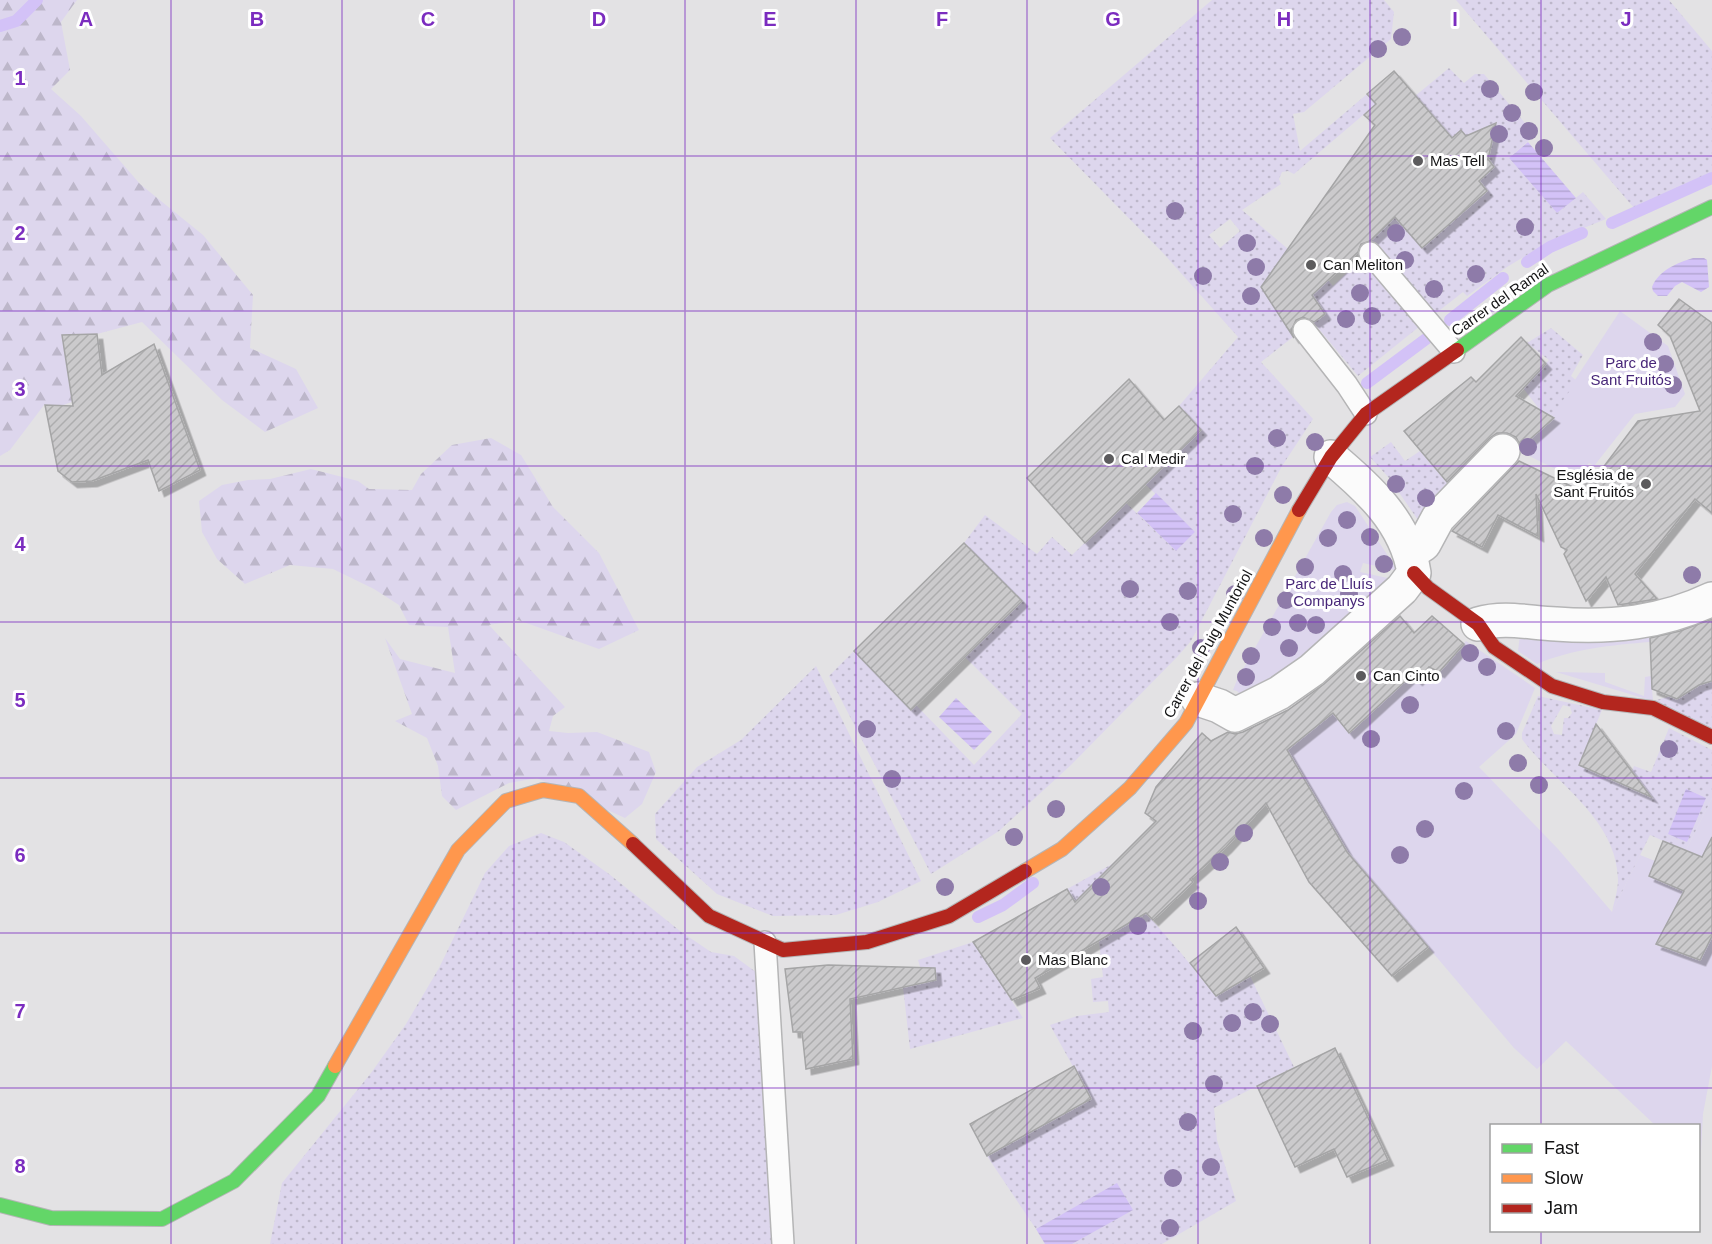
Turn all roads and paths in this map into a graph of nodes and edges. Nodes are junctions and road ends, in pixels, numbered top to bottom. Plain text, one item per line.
1 (1712, 207) edge
2 (1370, 253) dead end
3 (1304, 330) dead end
4 (1454, 352) junction
5 (1366, 414) junction
6 (1503, 451) dead end
7 (1331, 457) junction
8 (1412, 563) junction
9 (1712, 599) edge
10 (1479, 624) junction
11 (1198, 699) junction
12 (1712, 737) edge
13 (765, 942) junction
14 (0, 1205) edge
15 (783, 1244) edge

1 - 4 street, Carrer del Ramal
2 - 4 lane
3 - 5 lane
4 - 5 street, Carrer del Ramal
5 - 7 street, Carrer del Ramal
6 - 8 street
7 - 8 street
7 - 11 street, Carrer del Puig Muntoriol
8 - 10 street
8 - 11 street
9 - 10 street
10 - 12 street
11 - 13 street, Carrer del Puig Muntoriol
13 - 14 street, Carrer del Puig Muntoriol
13 - 15 lane

